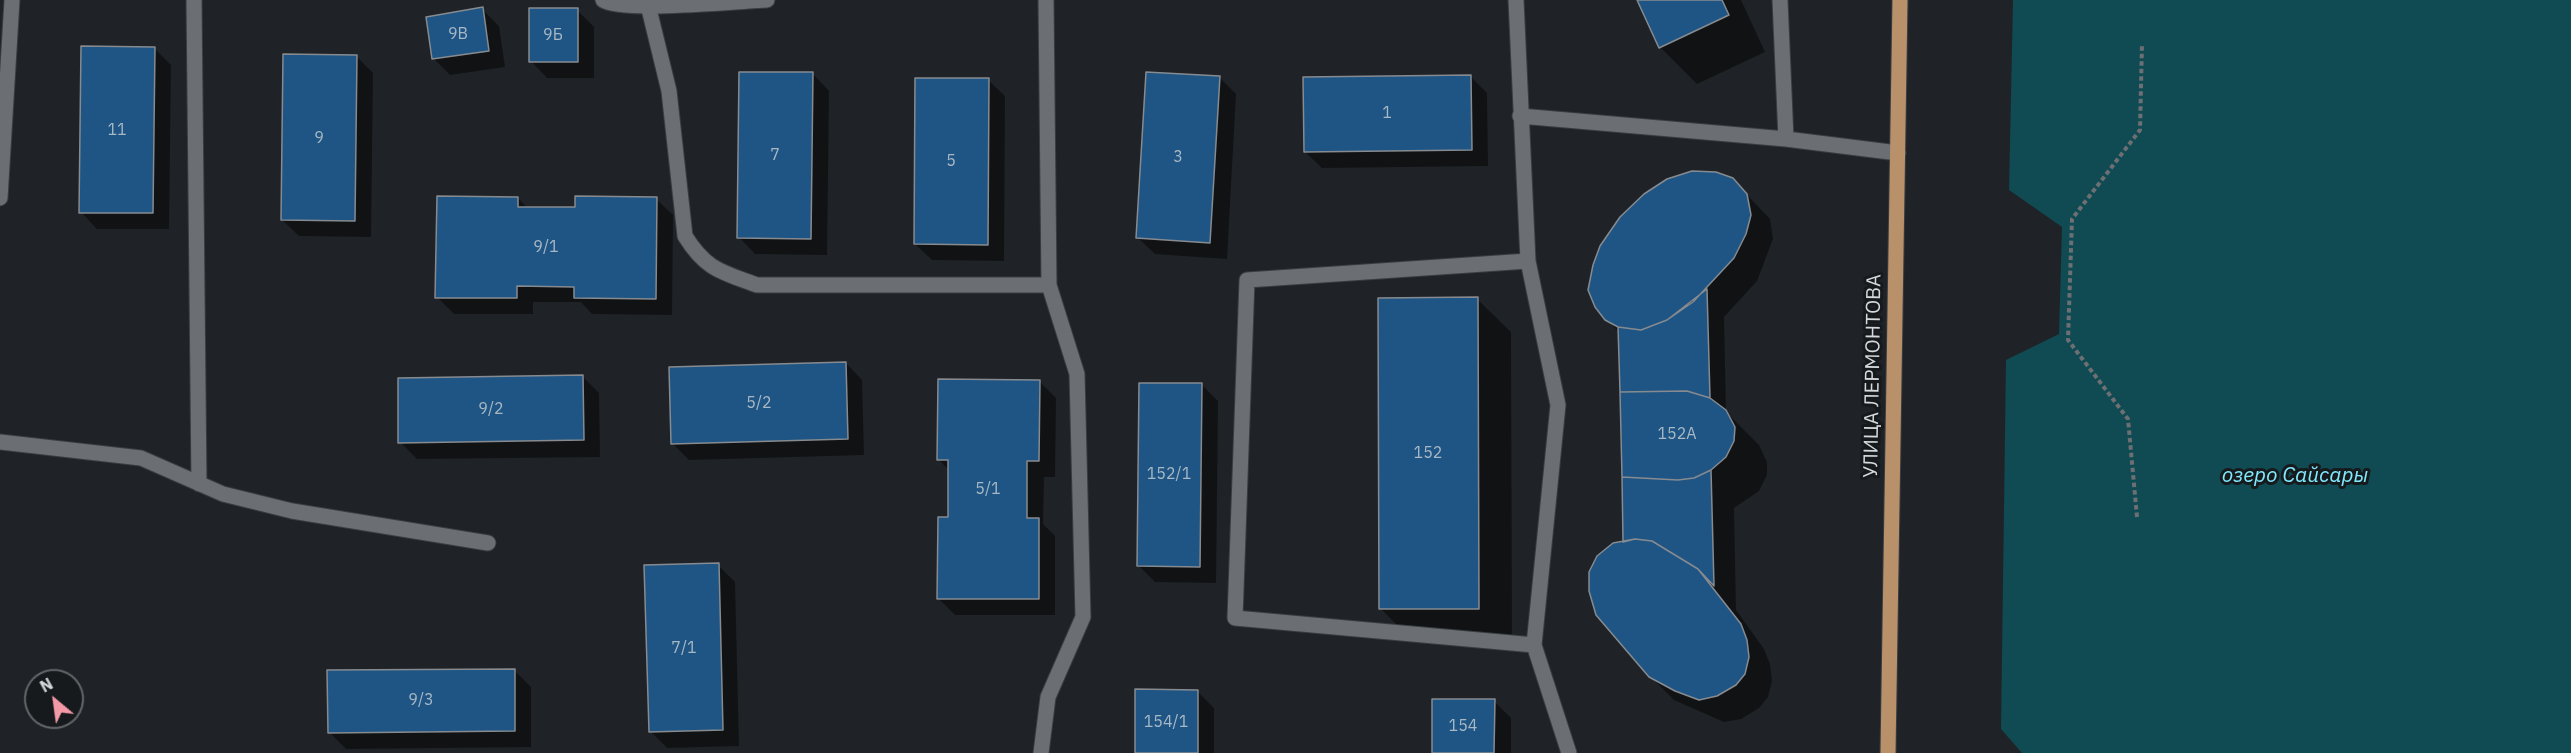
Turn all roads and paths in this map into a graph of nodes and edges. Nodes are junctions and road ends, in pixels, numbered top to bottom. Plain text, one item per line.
1 (12, 0) edge
2 (194, 0) edge
3 (603, 0) edge
4 (768, 0) edge
5 (1047, 0) edge
6 (1516, 0) edge
7 (1780, 0) edge
8 (1900, 0) edge
9 (648, 5) junction
10 (2142, 44) dead end
11 (1520, 116) junction
12 (1786, 139) junction
13 (1898, 153) junction
14 (0, 198) edge
15 (1528, 261) junction
16 (1049, 285) junction
17 (0, 442) edge
18 (199, 484) junction
19 (2137, 517) dead end
20 (488, 543) dead end
21 (1534, 645) junction
22 (1041, 753) edge
23 (1569, 753) edge
24 (1888, 753) edge

1 - 14 street
2 - 18 street
3 - 9 street
4 - 9 street
5 - 16 street
6 - 11 street
7 - 12 street
8 - 13 main road, УЛИЦА ЛЕРМОНТОВА
9 - 16 street
10 - 19 path
11 - 12 street
11 - 15 street
12 - 13 street
13 - 24 main road, УЛИЦА ЛЕРМОНТОВА
15 - 21 street
15 - 21 street
16 - 22 street
17 - 18 street
18 - 20 street
21 - 23 street

